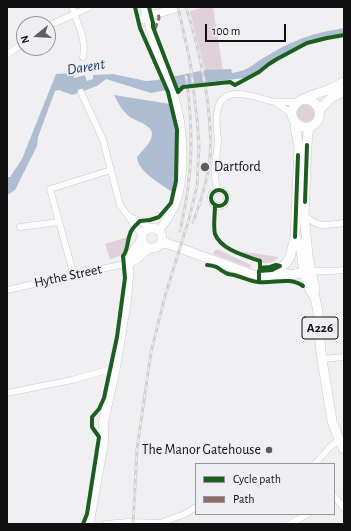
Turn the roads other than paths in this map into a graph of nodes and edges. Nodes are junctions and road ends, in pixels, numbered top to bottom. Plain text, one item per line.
1 (72, 7) edge
2 (88, 7) edge
3 (138, 7) edge
4 (144, 7) edge
5 (180, 7) edge
6 (74, 14) junction
7 (145, 18) junction
8 (56, 22) edge
9 (16, 48) edge
10 (7, 55) edge
11 (83, 57) dead end
12 (344, 82) edge
13 (344, 91) edge
14 (81, 92) dead end
15 (300, 101) junction
16 (275, 102) junction
17 (319, 110) junction
18 (292, 114) junction
19 (295, 123) junction
20 (310, 127) junction
21 (111, 170) junction
22 (217, 190) dead end
23 (127, 215) junction
24 (304, 215) junction
25 (59, 222) junction
26 (344, 223) edge
27 (20, 227) dead end
28 (154, 229) junction
29 (142, 237) junction
30 (295, 238) junction
31 (160, 244) junction
32 (150, 248) junction
33 (132, 264) junction
34 (306, 270) junction
35 (344, 270) edge
36 (276, 275) junction
37 (74, 276) junction
38 (7, 290) edge
39 (315, 297) junction
40 (344, 357) edge
41 (322, 359) junction
42 (115, 370) junction
43 (7, 393) edge
44 (339, 440) junction
45 (344, 449) edge
46 (317, 463) edge
47 (335, 497) edge
48 (195, 508) edge
49 (344, 508) edge
50 (306, 515) edge
51 (89, 524) edge
52 (106, 524) edge
53 (289, 524) edge

1 - 6 street
2 - 6 street
3 - 7 street
4 - 7 street
5 - 7 street
6 - 8 street
6 - 11 street
7 - 28 street
9 - 10 street
12 - 15 main road
13 - 17 main road
14 - 21 street
15 - 16 street
15 - 17 main road
15 - 18 main road
16 - 18 street
16 - 22 street
17 - 20 main road
18 - 19 main road
19 - 20 main road
19 - 30 main road, A226
20 - 24 main road, A226
21 - 23 street
21 - 25 street
23 - 28 street
23 - 29 street
24 - 26 street
24 - 34 main road, A226
25 - 27 street
25 - 37 street
28 - 29 main road
28 - 31 main road
29 - 32 main road
29 - 33 main road
30 - 34 main road, A226
30 - 36 main road
31 - 32 main road
31 - 36 main road
32 - 33 main road
33 - 37 street, Hythe Street
33 - 42 main road
34 - 35 street
34 - 36 main road
34 - 39 main road, A226
34 - 39 main road, A226
37 - 38 street, Hythe Street
39 - 41 main road, A226
40 - 41 street
41 - 44 main road, A226
42 - 43 street
42 - 51 main road
44 - 45 main road, A226
44 - 46 street
47 - 49 street
48 - 52 street
50 - 53 street

